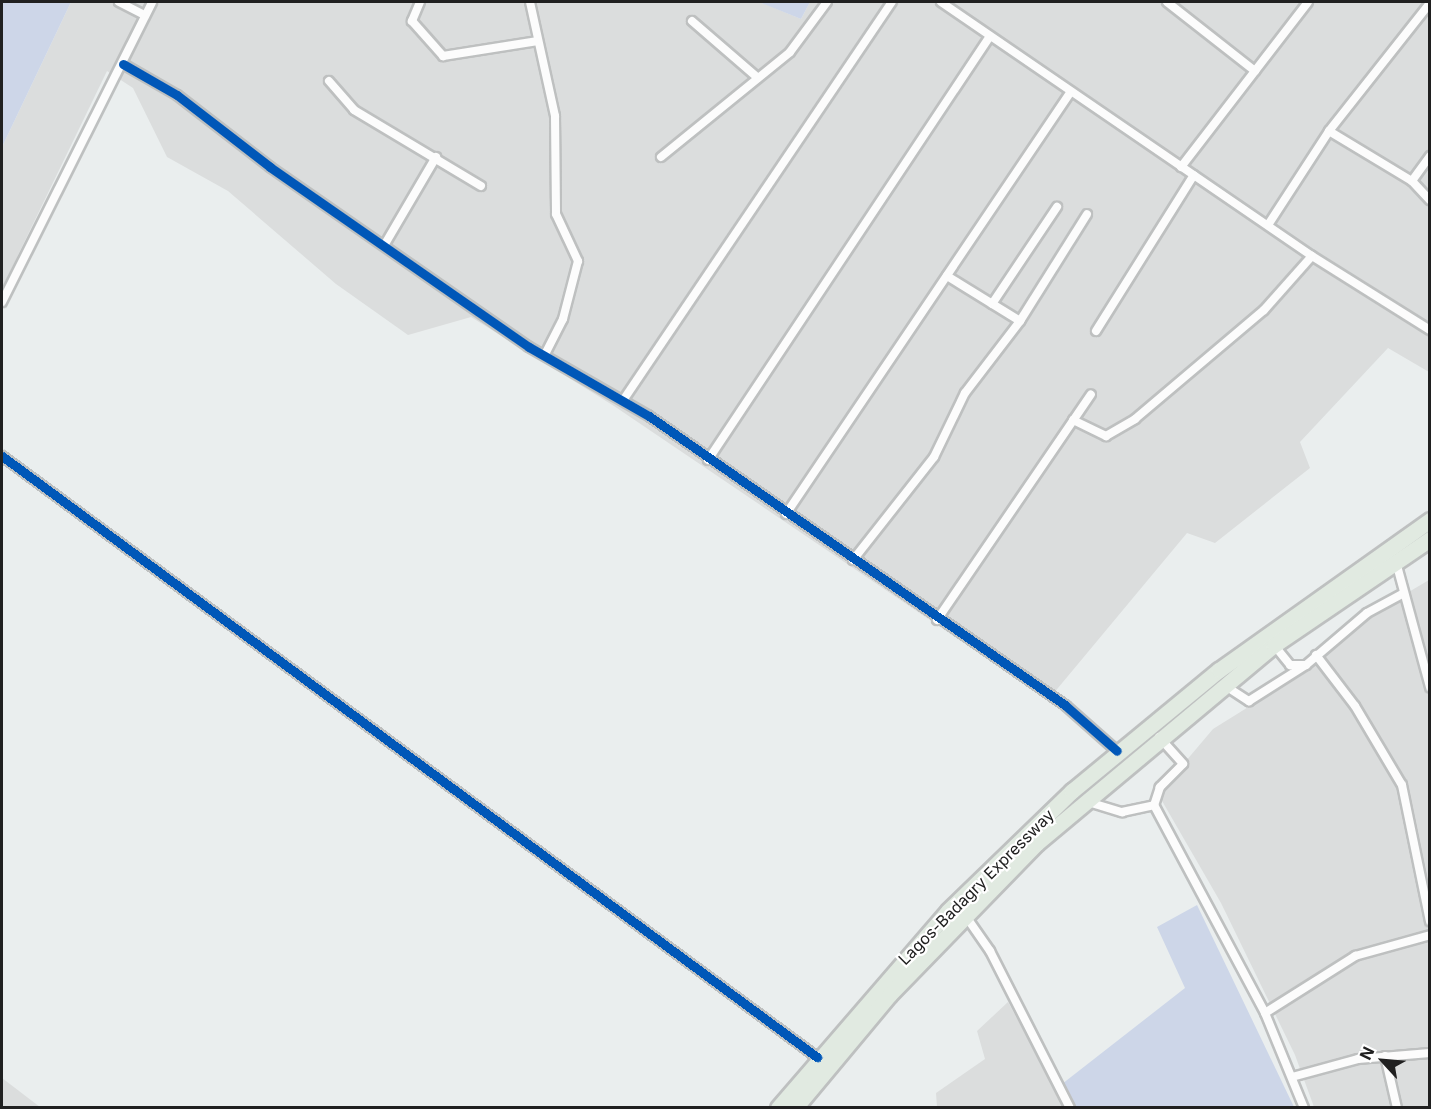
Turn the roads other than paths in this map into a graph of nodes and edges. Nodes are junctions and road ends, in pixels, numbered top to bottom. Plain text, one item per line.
1 (119, 2) edge
2 (152, 2) edge
3 (420, 2) edge
4 (530, 2) edge
5 (827, 2) edge
6 (892, 2) edge
7 (941, 2) edge
8 (1167, 2) edge
9 (1308, 2) edge
10 (1430, 3) edge
11 (144, 15) junction
12 (692, 21) dead end
13 (990, 36) junction
14 (538, 41) junction
15 (123, 64) junction
16 (1255, 71) junction
17 (758, 78) junction
18 (329, 81) dead end
19 (1070, 93) junction
20 (1329, 131) junction
21 (1430, 156) edge
22 (436, 157) junction
23 (661, 157) dead end
24 (1181, 167) junction
25 (1194, 175) junction
26 (1412, 181) junction
27 (481, 186) dead end
28 (1430, 200) edge
29 (1057, 207) dead end
30 (1087, 214) dead end
31 (1268, 225) junction
32 (385, 244) junction
33 (1312, 256) junction
34 (947, 276) junction
35 (2, 302) edge
36 (993, 304) junction
37 (1020, 321) junction
38 (1430, 330) edge
39 (1096, 331) dead end
40 (544, 354) junction
41 (1091, 394) dead end
42 (624, 399) junction
43 (1073, 420) junction
44 (2, 456) edge
45 (708, 459) junction
46 (786, 514) junction
47 (1430, 520) edge
48 (1430, 539) edge
49 (853, 560) junction
50 (1396, 562) junction
51 (1404, 593) junction
52 (937, 620) junction
53 (1274, 645) junction
54 (1316, 655) junction
55 (1306, 665) junction
56 (1224, 684) junction
57 (1430, 687) edge
58 (1159, 737) junction
59 (1117, 751) junction
60 (1085, 801) junction
61 (1154, 805) junction
62 (965, 915) junction
63 (1430, 921) edge
64 (1430, 935) edge
65 (1265, 1014) junction
66 (1430, 1053) edge
67 (1385, 1056) junction
68 (817, 1057) junction
69 (1292, 1077) junction
70 (778, 1107) edge
71 (795, 1107) edge
72 (1070, 1107) edge
73 (1304, 1107) edge
74 (1397, 1107) edge

1 - 11 street
2 - 11 street
3 - 14 street
4 - 14 street
5 - 17 street
6 - 42 street
7 - 13 street
8 - 16 street
9 - 16 street
10 - 20 street
11 - 15 street
12 - 17 street
13 - 19 street
13 - 45 street
14 - 40 street
15 - 32 street
15 - 35 street
16 - 24 street
17 - 23 street
18 - 22 street
19 - 24 street
19 - 34 street
20 - 26 street
20 - 31 street
21 - 26 street
22 - 27 street
22 - 32 street
24 - 25 street
25 - 31 street
25 - 39 street
26 - 28 street
29 - 36 street
30 - 37 street
31 - 33 street
32 - 40 street
33 - 38 street
33 - 43 street
34 - 36 street
34 - 46 street
36 - 37 street
37 - 49 street
40 - 42 street
41 - 43 street
42 - 45 street
43 - 52 street
44 - 68 street
45 - 46 street
46 - 49 street
47 - 59 highway, Lagos-Badagry Expressway
48 - 50 highway, Lagos-Badagry Expressway
49 - 52 street
50 - 51 street
50 - 53 highway, Lagos-Badagry Expressway
51 - 54 street
51 - 57 street
52 - 59 street
53 - 55 street
53 - 56 highway, Lagos-Badagry Expressway
54 - 55 street
54 - 63 street
55 - 56 street
56 - 58 highway, Lagos-Badagry Expressway
58 - 60 highway, Lagos-Badagry Expressway
58 - 61 street
59 - 68 highway, Lagos-Badagry Expressway
60 - 61 street
60 - 62 highway, Lagos-Badagry Expressway
61 - 65 street
62 - 71 highway, Lagos-Badagry Expressway
62 - 72 street
64 - 65 street
65 - 69 street
66 - 67 street
67 - 69 street
67 - 74 street
68 - 70 highway, Lagos-Badagry Expressway
69 - 73 street

